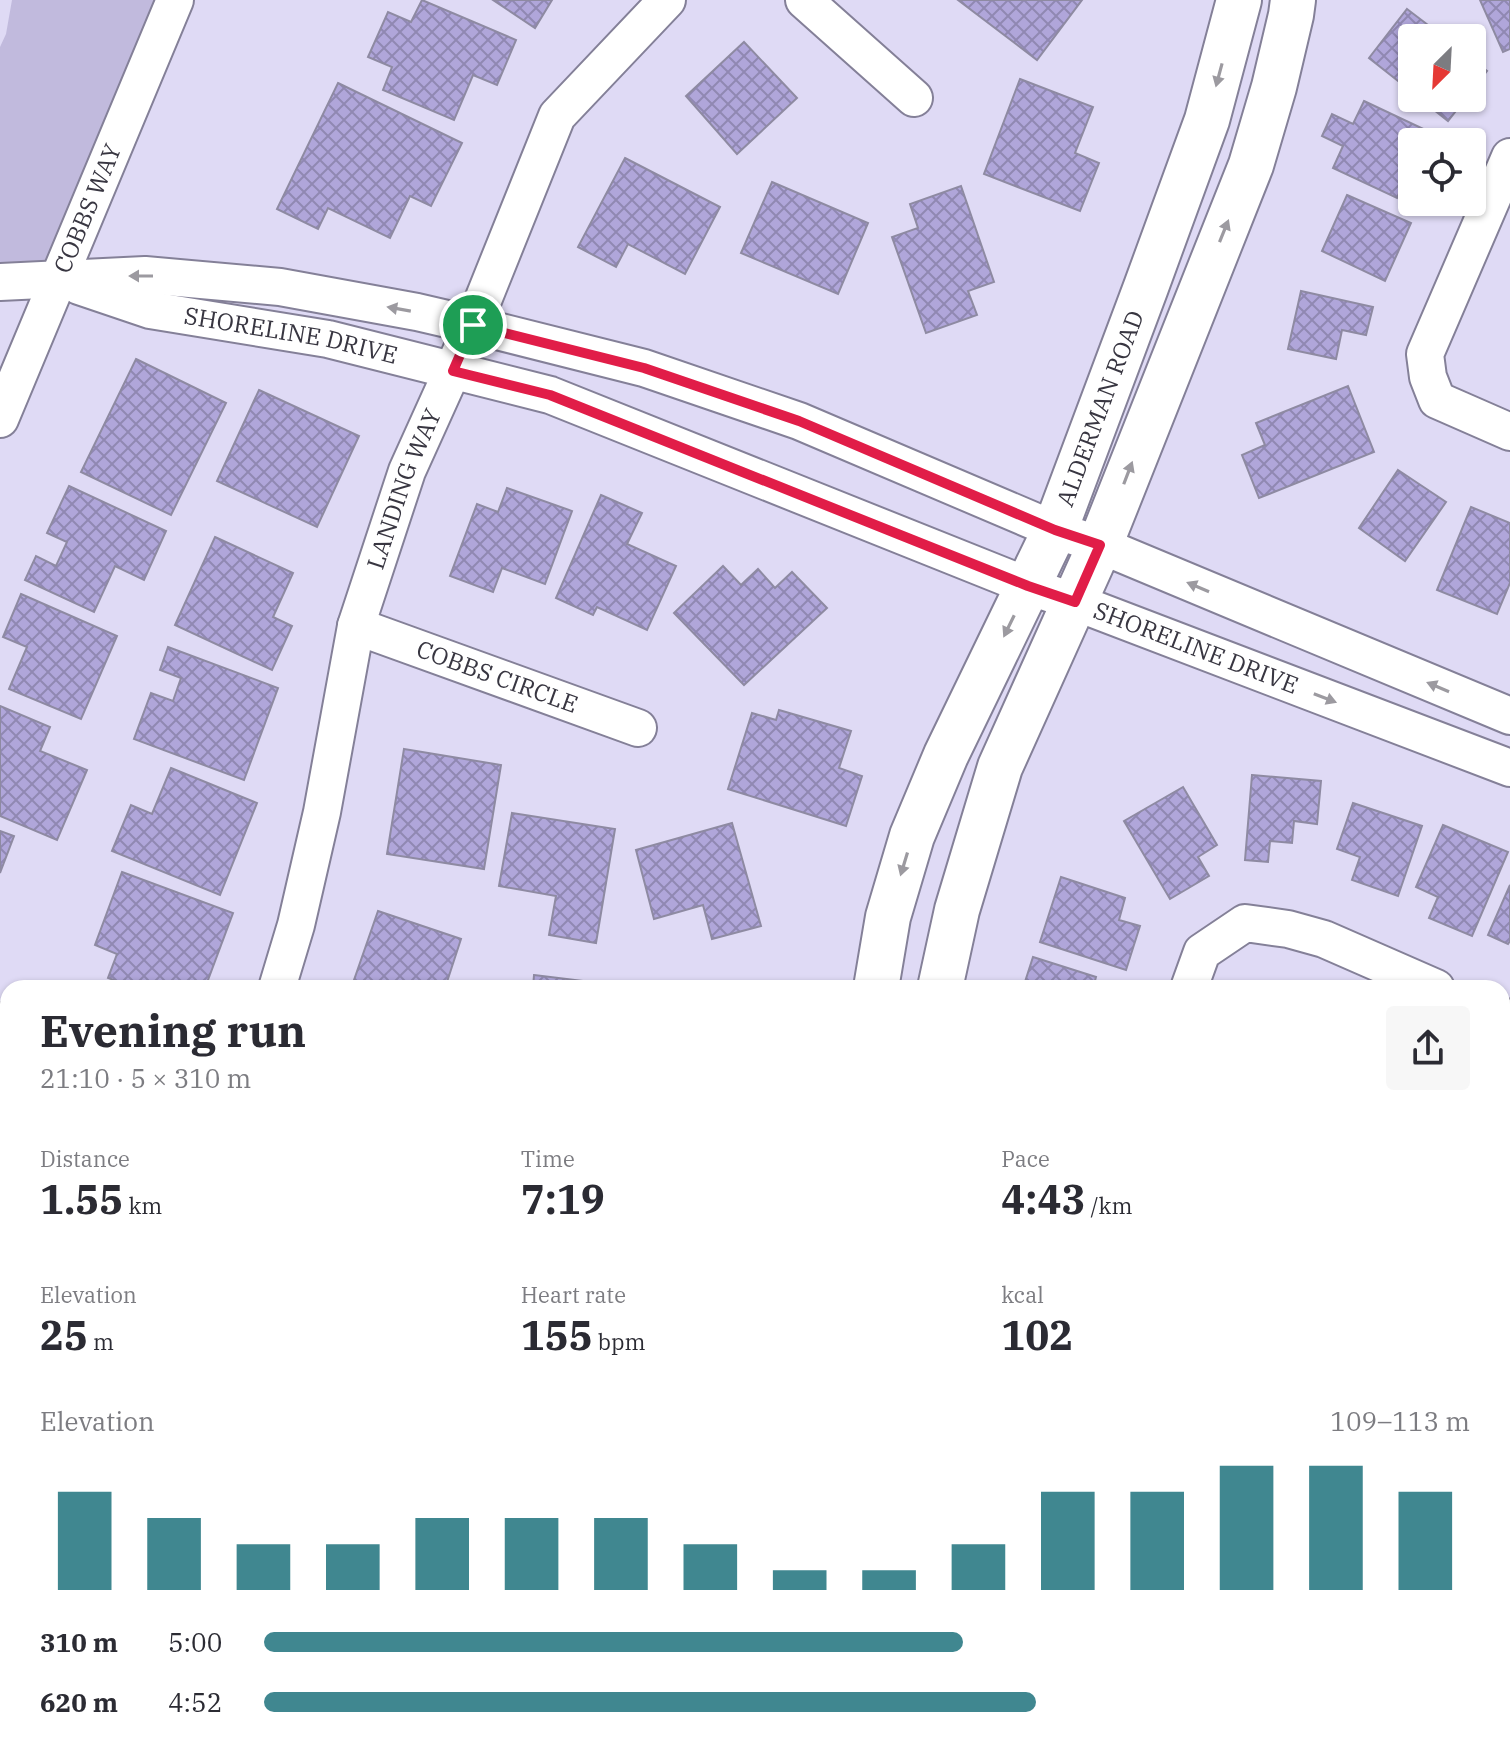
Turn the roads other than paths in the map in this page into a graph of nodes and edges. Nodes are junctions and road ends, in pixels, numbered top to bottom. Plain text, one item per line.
1 (175, 0) edge
2 (667, 0) edge
3 (804, 0) edge
4 (1239, 0) edge
5 (1293, 0) edge
6 (914, 98) dead end
7 (1510, 157) edge
8 (58, 279) junction
9 (0, 282) edge
10 (473, 325) junction
11 (453, 371) junction
12 (0, 419) edge
13 (1510, 432) edge
14 (1055, 530) junction
15 (1100, 545) junction
16 (1028, 586) junction
17 (1075, 602) junction
18 (356, 626) junction
19 (1510, 716) edge
20 (638, 728) dead end
21 (1510, 768) edge
22 (279, 980) edge
23 (877, 980) edge
24 (942, 980) edge
25 (1192, 980) edge
26 (1418, 980) edge

1 - 8 street, COBBS WAY
2 - 10 street, LANDING WAY
3 - 6 street
4 -> 14 street, ALDERMAN ROAD
15 -> 5 street, ALDERMAN ROAD
7 - 13 street
8 - 9 street, SHORELINE DRIVE
10 -> 8 street, SHORELINE DRIVE
8 - 11 street, SHORELINE DRIVE
8 - 12 street, COBBS WAY
10 - 11 street, LANDING WAY
10 - 14 street, SHORELINE DRIVE
11 - 16 street, SHORELINE DRIVE
11 - 18 street, LANDING WAY
14 - 15 street, SHORELINE DRIVE
14 - 16 street, ALDERMAN ROAD
15 - 17 street, ALDERMAN ROAD
19 -> 15 street, SHORELINE DRIVE
16 - 17 street, SHORELINE DRIVE
16 -> 23 street, ALDERMAN ROAD
17 -> 21 street, SHORELINE DRIVE
17 - 24 street, ALDERMAN ROAD
18 - 20 street, COBBS CIRCLE
18 - 22 street, LANDING WAY
25 - 26 street

